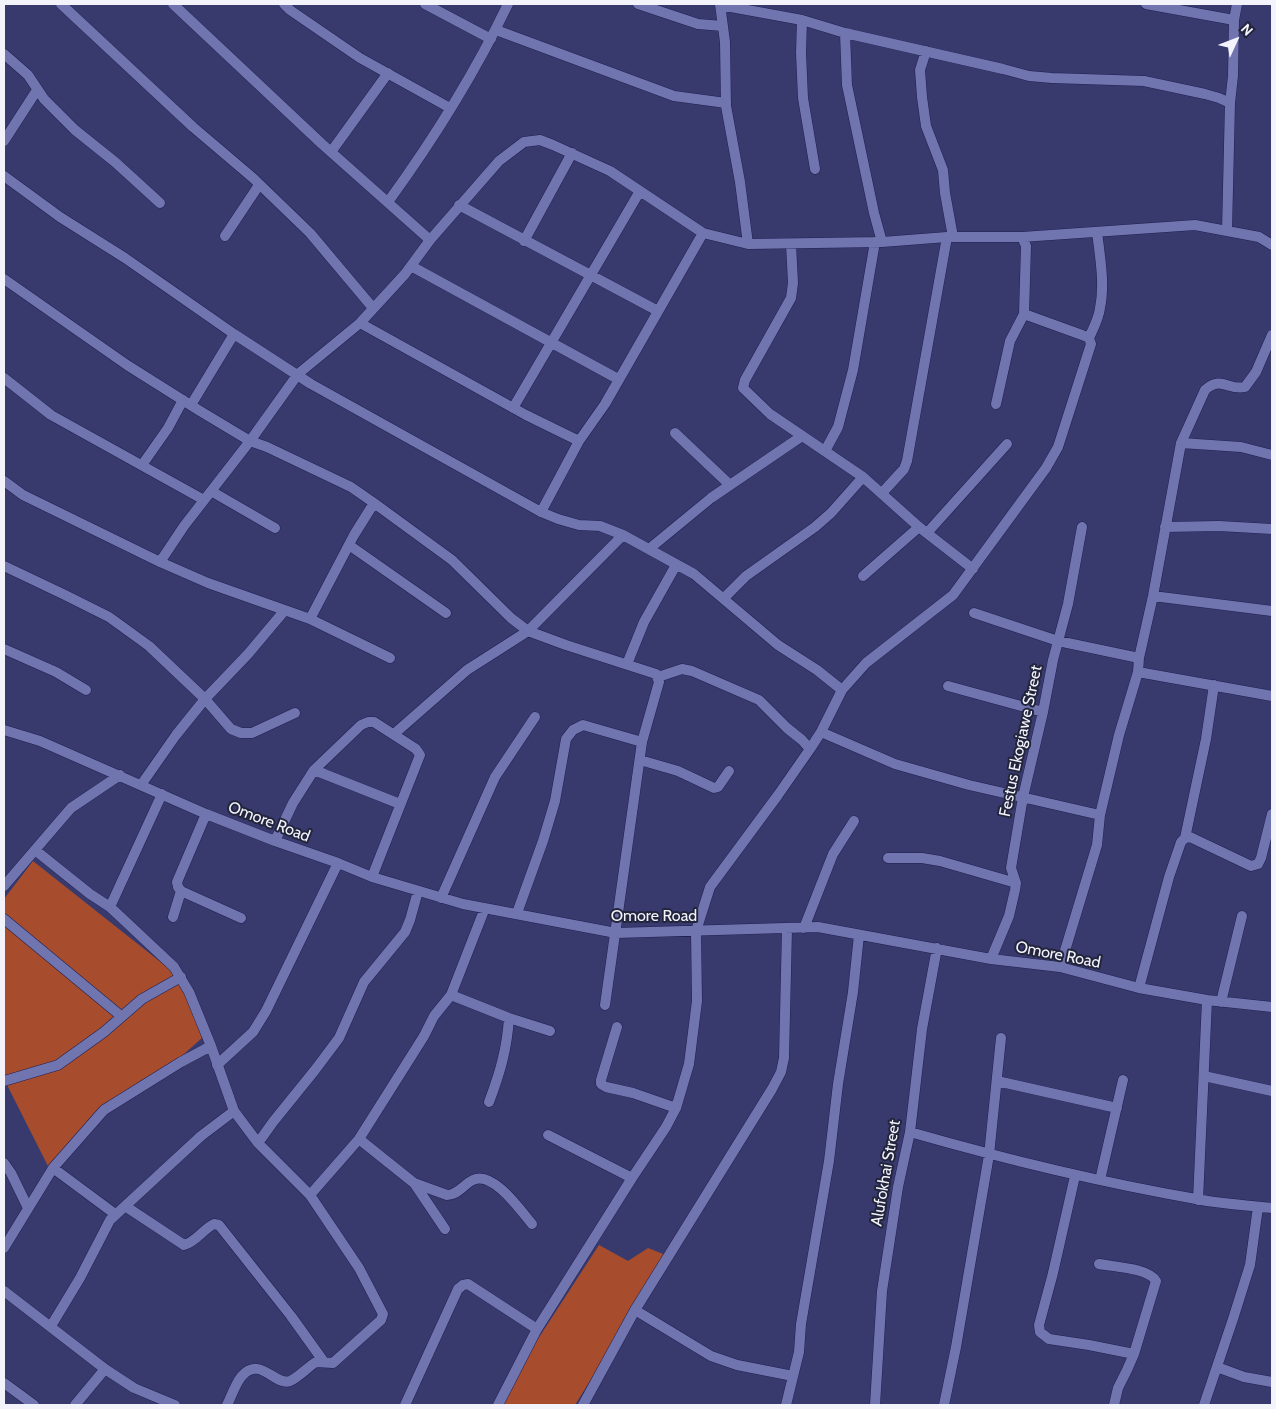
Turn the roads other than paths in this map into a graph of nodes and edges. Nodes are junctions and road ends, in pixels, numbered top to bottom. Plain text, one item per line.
1 (61, 4) edge
2 (173, 4) edge
3 (284, 4) edge
4 (425, 4) edge
5 (508, 4) edge
6 (638, 4) edge
7 (720, 4) edge
8 (1146, 4) edge
9 (1237, 4) edge
10 (802, 20) junction
11 (1234, 20) junction
12 (723, 26) junction
13 (845, 33) junction
14 (494, 34) junction
15 (926, 51) junction
16 (4, 54) edge
17 (388, 73) junction
18 (37, 90) junction
19 (726, 102) junction
20 (1230, 103) junction
21 (450, 108) junction
22 (4, 141) edge
23 (331, 152) junction
24 (572, 153) junction
25 (815, 170) dead end
26 (4, 176) edge
27 (260, 185) junction
28 (640, 191) junction
29 (388, 202) junction
30 (160, 203) dead end
31 (459, 205) junction
32 (1227, 231) junction
33 (1097, 232) junction
34 (703, 233) junction
35 (225, 236) dead end
36 (950, 237) junction
37 (1022, 237) junction
38 (430, 240) junction
39 (524, 241) junction
40 (879, 242) junction
41 (748, 244) junction
42 (791, 244) junction
43 (1272, 245) edge
44 (411, 266) junction
45 (589, 275) junction
46 (4, 280) edge
47 (373, 308) junction
48 (658, 311) junction
49 (1024, 314) junction
50 (360, 323) junction
51 (234, 334) junction
52 (1272, 335) edge
53 (1089, 338) junction
54 (550, 342) junction
55 (298, 374) junction
56 (4, 378) edge
57 (618, 379) junction
58 (187, 402) junction
59 (996, 404) dead end
60 (513, 408) junction
61 (675, 433) dead end
62 (802, 436) junction
63 (250, 441) junction
64 (579, 441) junction
65 (1181, 443) junction
66 (1007, 444) dead end
67 (825, 451) junction
68 (1272, 455) edge
69 (142, 465) junction
70 (863, 477) junction
71 (4, 481) edge
72 (730, 485) junction
73 (211, 491) junction
74 (882, 493) junction
75 (204, 500) junction
76 (374, 503) junction
77 (540, 512) junction
78 (1082, 526) dead end
79 (1165, 527) junction
80 (276, 528) dead end
81 (1272, 528) edge
82 (923, 530) junction
83 (623, 535) junction
84 (349, 545) junction
85 (648, 549) junction
86 (160, 562) junction
87 (676, 565) junction
88 (4, 566) edge
89 (973, 569) junction
90 (863, 576) dead end
91 (1153, 596) junction
92 (724, 598) junction
93 (284, 610) junction
94 (1272, 611) edge
95 (446, 613) dead end
96 (974, 613) dead end
97 (310, 620) junction
98 (528, 631) junction
99 (1058, 640) junction
100 (4, 649) edge
101 (390, 658) dead end
102 (1139, 658) junction
103 (627, 664) junction
104 (1138, 672) junction
105 (658, 677) junction
106 (1214, 685) junction
107 (948, 686) dead end
108 (86, 690) dead end
109 (842, 690) junction
110 (1272, 696) edge
111 (206, 699) junction
112 (1044, 712) junction
113 (295, 713) dead end
114 (535, 717) dead end
115 (4, 730) edge
116 (821, 732) junction
117 (394, 734) junction
118 (642, 742) junction
119 (810, 749) junction
120 (640, 760) junction
121 (314, 770) junction
122 (729, 771) dead end
123 (120, 775) junction
124 (141, 785) junction
125 (162, 794) junction
126 (1023, 797) junction
127 (400, 804) junction
128 (206, 814) junction
129 (1272, 814) edge
130 (1100, 815) junction
131 (854, 821) dead end
132 (1185, 838) junction
133 (275, 841) junction
134 (35, 850) junction
135 (888, 858) dead end
136 (338, 863) junction
137 (372, 878) junction
138 (1016, 883) junction
139 (4, 886) edge
140 (181, 891) junction
141 (418, 891) junction
142 (442, 898) junction
143 (110, 907) junction
144 (485, 908) junction
145 (517, 913) junction
146 (1242, 916) dead end
147 (173, 917) dead end
148 (241, 918) dead end
149 (4, 919) edge
150 (804, 928) junction
151 (787, 929) junction
152 (696, 931) junction
153 (616, 933) junction
154 (859, 935) junction
155 (937, 948) junction
156 (992, 959) junction
157 (1060, 967) junction
158 (181, 977) junction
159 (1139, 988) junction
160 (452, 995) junction
161 (1206, 1000) junction
162 (1221, 1002) junction
163 (606, 1005) dead end
164 (1272, 1007) edge
165 (121, 1016) junction
166 (509, 1018) junction
167 (617, 1027) dead end
168 (550, 1031) dead end
169 (1001, 1038) dead end
170 (211, 1046) junction
171 (217, 1065) junction
172 (1204, 1076) junction
173 (1123, 1080) dead end
174 (4, 1081) edge
175 (997, 1081) junction
176 (1272, 1091) edge
177 (489, 1102) dead end
178 (676, 1108) junction
179 (1117, 1108) junction
180 (234, 1111) junction
181 (910, 1132) junction
182 (548, 1135) dead end
183 (358, 1139) junction
184 (258, 1143) junction
185 (989, 1155) junction
186 (4, 1163) edge
187 (53, 1168) junction
188 (1075, 1176) junction
189 (632, 1178) junction
190 (1100, 1180) junction
191 (414, 1182) junction
192 (310, 1195) junction
193 (1198, 1200) junction
194 (124, 1206) junction
195 (1258, 1206) junction
196 (28, 1208) junction
197 (1272, 1208) edge
198 (115, 1214) junction
199 (532, 1224) dead end
200 (445, 1229) dead end
201 (4, 1248) edge
202 (1099, 1264) dead end
203 (4, 1291) edge
204 (635, 1310) junction
205 (51, 1326) junction
206 (538, 1329) junction
207 (1134, 1354) junction
208 (324, 1362) junction
209 (1217, 1367) junction
210 (105, 1369) junction
211 (793, 1376) junction
212 (1272, 1382) edge
213 (4, 1384) edge
214 (34, 1405) edge
215 (75, 1405) edge
216 (174, 1405) edge
217 (227, 1405) edge
218 (405, 1405) edge
219 (498, 1405) edge
220 (583, 1405) edge
221 (786, 1405) edge
222 (875, 1405) edge
223 (944, 1405) edge
224 (1114, 1405) edge
225 (1204, 1405) edge

1 - 27 street
2 - 23 street
3 - 17 street
4 - 14 street
5 - 14 street
6 - 12 street
7 - 10 street
7 - 12 street
8 - 11 street
9 - 11 street
10 - 13 street
10 - 25 street
11 - 20 street
12 - 19 street
13 - 15 street
13 - 40 street
14 - 19 street
14 - 21 street
15 - 20 street
15 - 36 street
16 - 18 street
17 - 21 street
17 - 23 street
18 - 22 street
18 - 30 street
19 - 41 street
20 - 32 street
21 - 29 street
23 - 29 street
24 - 28 street
24 - 31 street
24 - 39 street
26 - 51 street
27 - 35 street
27 - 47 street
28 - 34 street
28 - 45 street
29 - 38 street
31 - 38 street
31 - 39 street
32 - 33 street
32 - 43 street
33 - 37 street
33 - 53 street
34 - 41 street
34 - 48 street
36 - 37 street
36 - 40 street
36 - 74 street
37 - 49 street
38 - 44 street
39 - 45 street
40 - 42 street
40 - 67 street
41 - 42 street
42 - 62 street
44 - 47 street
44 - 54 street
45 - 48 street
45 - 54 street
46 - 58 street
47 - 50 street
48 - 57 street
49 - 53 street
49 - 59 street
50 - 55 street
50 - 60 street
51 - 55 street
51 - 58 street
52 - 65 street
53 - 89 street
54 - 57 street
54 - 60 street
55 - 63 street
55 - 77 street
56 - 69 street
57 - 64 street
58 - 63 street
58 - 69 street
60 - 64 street
61 - 72 street
62 - 67 street
62 - 72 street
63 - 73 street
63 - 76 street
64 - 77 street
65 - 68 street
65 - 79 street
66 - 82 street
67 - 70 street
69 - 75 street
70 - 74 street
70 - 92 street
71 - 86 street
72 - 85 street
73 - 75 street
73 - 80 street
74 - 82 street
75 - 86 street
76 - 84 street
76 - 98 street
77 - 83 street
78 - 99 street, Festus Ekogiawe Street
79 - 81 street
79 - 91 street
82 - 89 street
82 - 90 street
83 - 85 street
83 - 98 street
84 - 95 street
84 - 97 street
85 - 87 street
86 - 93 street
87 - 92 street
87 - 103 street
88 - 111 street
89 - 109 street
91 - 94 street
91 - 102 street
92 - 109 street
93 - 97 street
93 - 111 street
96 - 99 street
97 - 101 street
98 - 103 street
98 - 117 street
99 - 102 street
99 - 112 street, Festus Ekogiawe Street
100 - 108 street
102 - 104 street
103 - 105 street
104 - 106 street
104 - 130 street
105 - 118 street
105 - 119 street
106 - 110 street
106 - 132 street
107 - 112 street
109 - 116 street
111 - 113 street
111 - 124 street
112 - 126 street, Festus Ekogiawe Street
114 - 142 street
115 - 123 street, Omore Road
116 - 119 street
116 - 126 street
117 - 121 street
117 - 127 street
118 - 120 street
118 - 145 street
119 - 152 street
120 - 122 street
120 - 153 street
121 - 127 street
121 - 133 street
123 - 124 street, Omore Road
123 - 134 street
124 - 125 street, Omore Road
125 - 128 street, Omore Road
125 - 143 street
126 - 130 street
126 - 138 street, Festus Ekogiawe Street
127 - 137 street
128 - 133 street, Omore Road
128 - 140 street
129 - 132 street
130 - 157 street
131 - 150 street
132 - 159 street
133 - 136 street, Omore Road
134 - 139 street
134 - 143 street
135 - 138 street
136 - 137 street, Omore Road
136 - 171 street
137 - 141 street, Omore Road
138 - 156 street, Festus Ekogiawe Street
140 - 147 street
140 - 148 street
141 - 142 street, Omore Road
141 - 184 street
142 - 144 street, Omore Road
143 - 158 street
144 - 145 street, Omore Road
144 - 160 street
145 - 153 street, Omore Road
146 - 162 street
149 - 165 street
150 - 151 street, Omore Road
150 - 154 street, Omore Road
151 - 152 street, Omore Road
151 - 204 street
152 - 153 street, Omore Road
152 - 178 street
153 - 163 street
154 - 155 street, Omore Road
154 - 211 street
155 - 156 street, Omore Road
155 - 181 street, Alufokhai Street
156 - 157 street, Omore Road
157 - 159 street, Omore Road
158 - 165 street
158 - 170 street
159 - 161 street, Omore Road
160 - 166 street
160 - 183 street
161 - 162 street, Omore Road
161 - 172 street
162 - 164 street, Omore Road
165 - 174 street
166 - 168 street
166 - 177 street
167 - 178 street
169 - 175 street
170 - 171 street
170 - 187 street
171 - 180 street
172 - 176 street
172 - 193 street
173 - 179 street
175 - 179 street
175 - 185 street
178 - 189 street
179 - 190 street
180 - 184 street
180 - 194 street
181 - 185 street
181 - 222 street, Alufokhai Street
182 - 189 street
183 - 191 street
183 - 192 street
184 - 192 street
185 - 188 street
185 - 223 street
186 - 196 street
187 - 196 street
187 - 198 street
188 - 190 street
188 - 207 street
189 - 206 street
190 - 193 street
191 - 199 street
191 - 200 street
192 - 208 street
193 - 195 street
194 - 198 street
194 - 208 street
195 - 197 street
195 - 209 street
196 - 201 street
198 - 205 street
202 - 207 street
203 - 205 street
204 - 211 street
204 - 220 street
205 - 210 street
206 - 218 street
206 - 219 street
207 - 224 street
208 - 217 street
209 - 212 street
209 - 225 street
210 - 215 street
210 - 216 street
211 - 221 street
213 - 214 street

